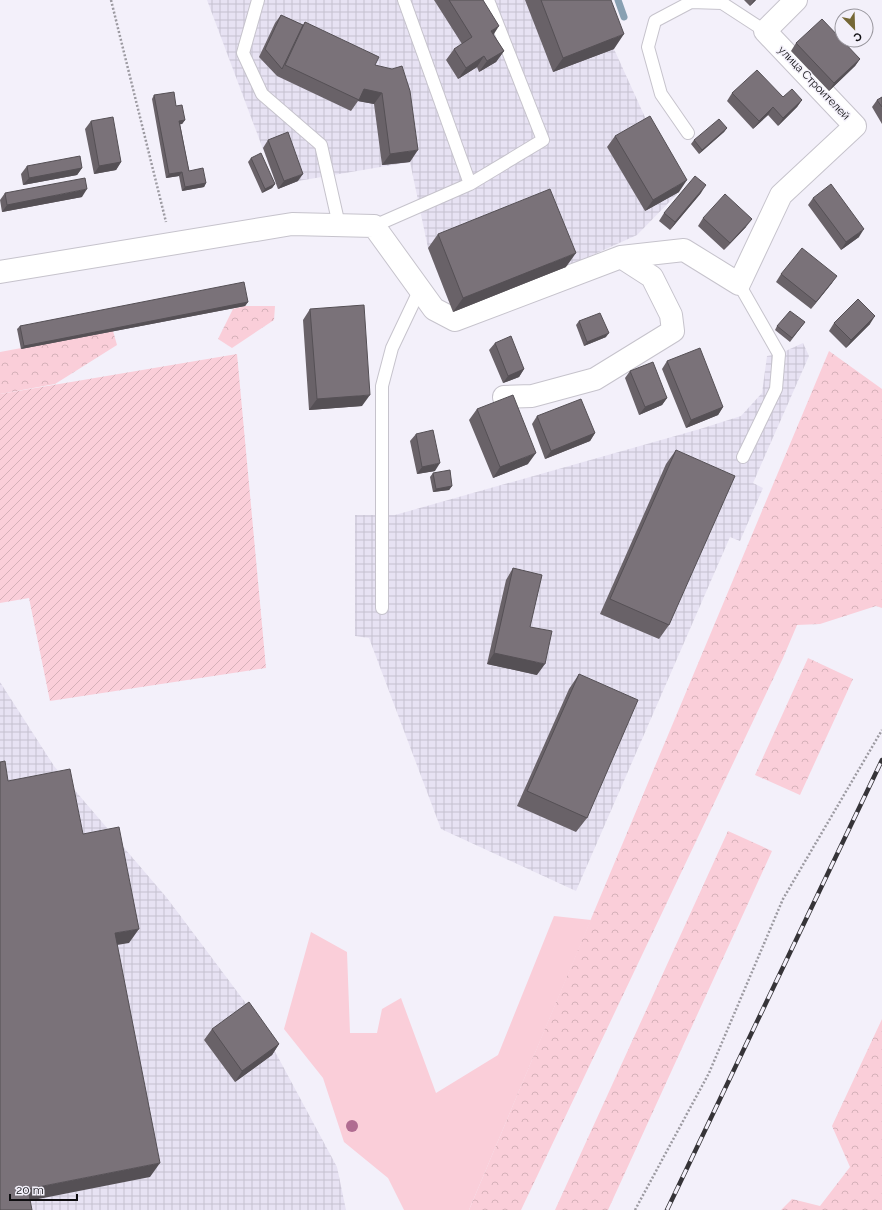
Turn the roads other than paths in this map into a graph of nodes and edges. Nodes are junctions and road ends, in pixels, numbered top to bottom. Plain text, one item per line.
1 (258, 0) edge
2 (404, 0) edge
3 (488, 0) edge
4 (796, 0) edge
5 (765, 31) junction
6 (688, 133) dead end
7 (470, 184) junction
8 (339, 225) junction
9 (374, 226) junction
10 (621, 257) junction
11 (0, 272) edge
12 (739, 284) junction
13 (420, 289) junction
14 (504, 397) edge
15 (743, 457) dead end
16 (382, 608) dead end

1 - 8 lane
2 - 7 lane
3 - 7 lane
4 - 5 street
5 - 6 lane
5 - 12 street, улица Строителей
7 - 9 lane
8 - 9 street
8 - 11 street
9 - 13 street
10 - 12 street
10 - 13 street
10 - 14 street
12 - 15 lane
13 - 16 lane

